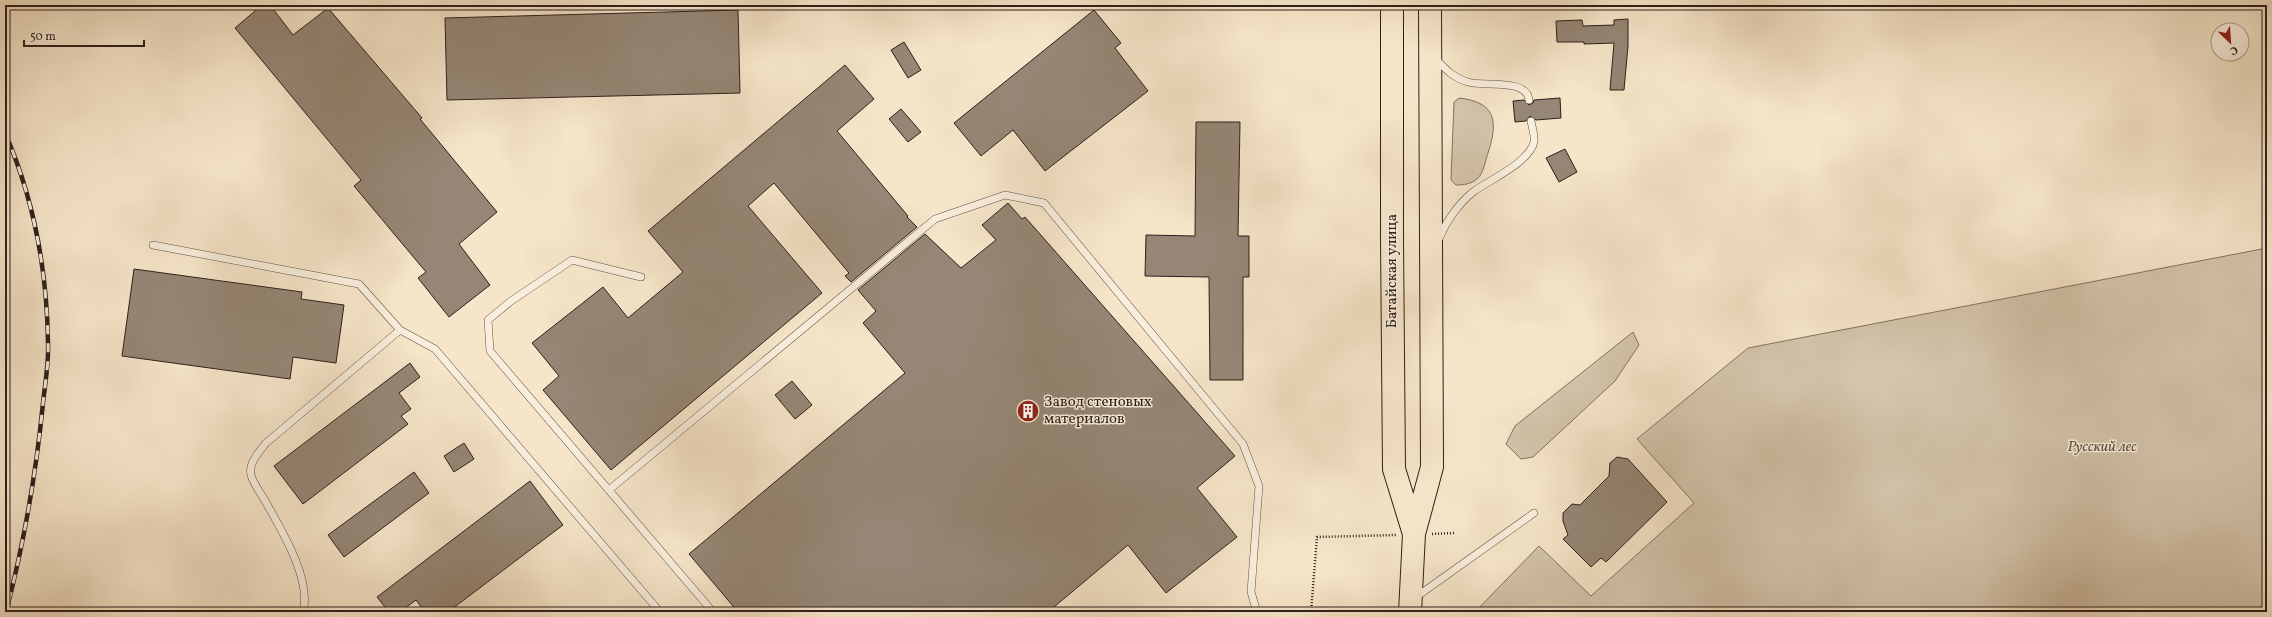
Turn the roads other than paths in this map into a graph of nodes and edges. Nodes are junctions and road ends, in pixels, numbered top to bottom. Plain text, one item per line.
1 (1392, 5) edge
2 (1430, 5) edge
3 (1430, 52) junction
4 (1529, 100) dead end
5 (1532, 121) dead end
6 (153, 244) dead end
7 (1430, 268) junction
8 (641, 277) dead end
9 (400, 330) junction
10 (608, 490) junction
11 (1534, 513) dead end
12 (1414, 534) junction
13 (1410, 606) edge
14 (303, 612) edge
15 (660, 612) edge
16 (713, 612) edge
17 (1257, 612) edge

1 - 12 highway, Батайская улица
2 - 3 highway, Батайская улица
3 - 4 lane
3 - 7 highway, Батайская улица
5 - 7 lane
6 - 9 lane
7 - 12 highway, Батайская улица
8 - 10 lane
9 - 14 lane
9 - 15 lane
10 - 16 lane
10 - 17 lane
11 - 13 lane
12 - 13 highway, Батайская улица

